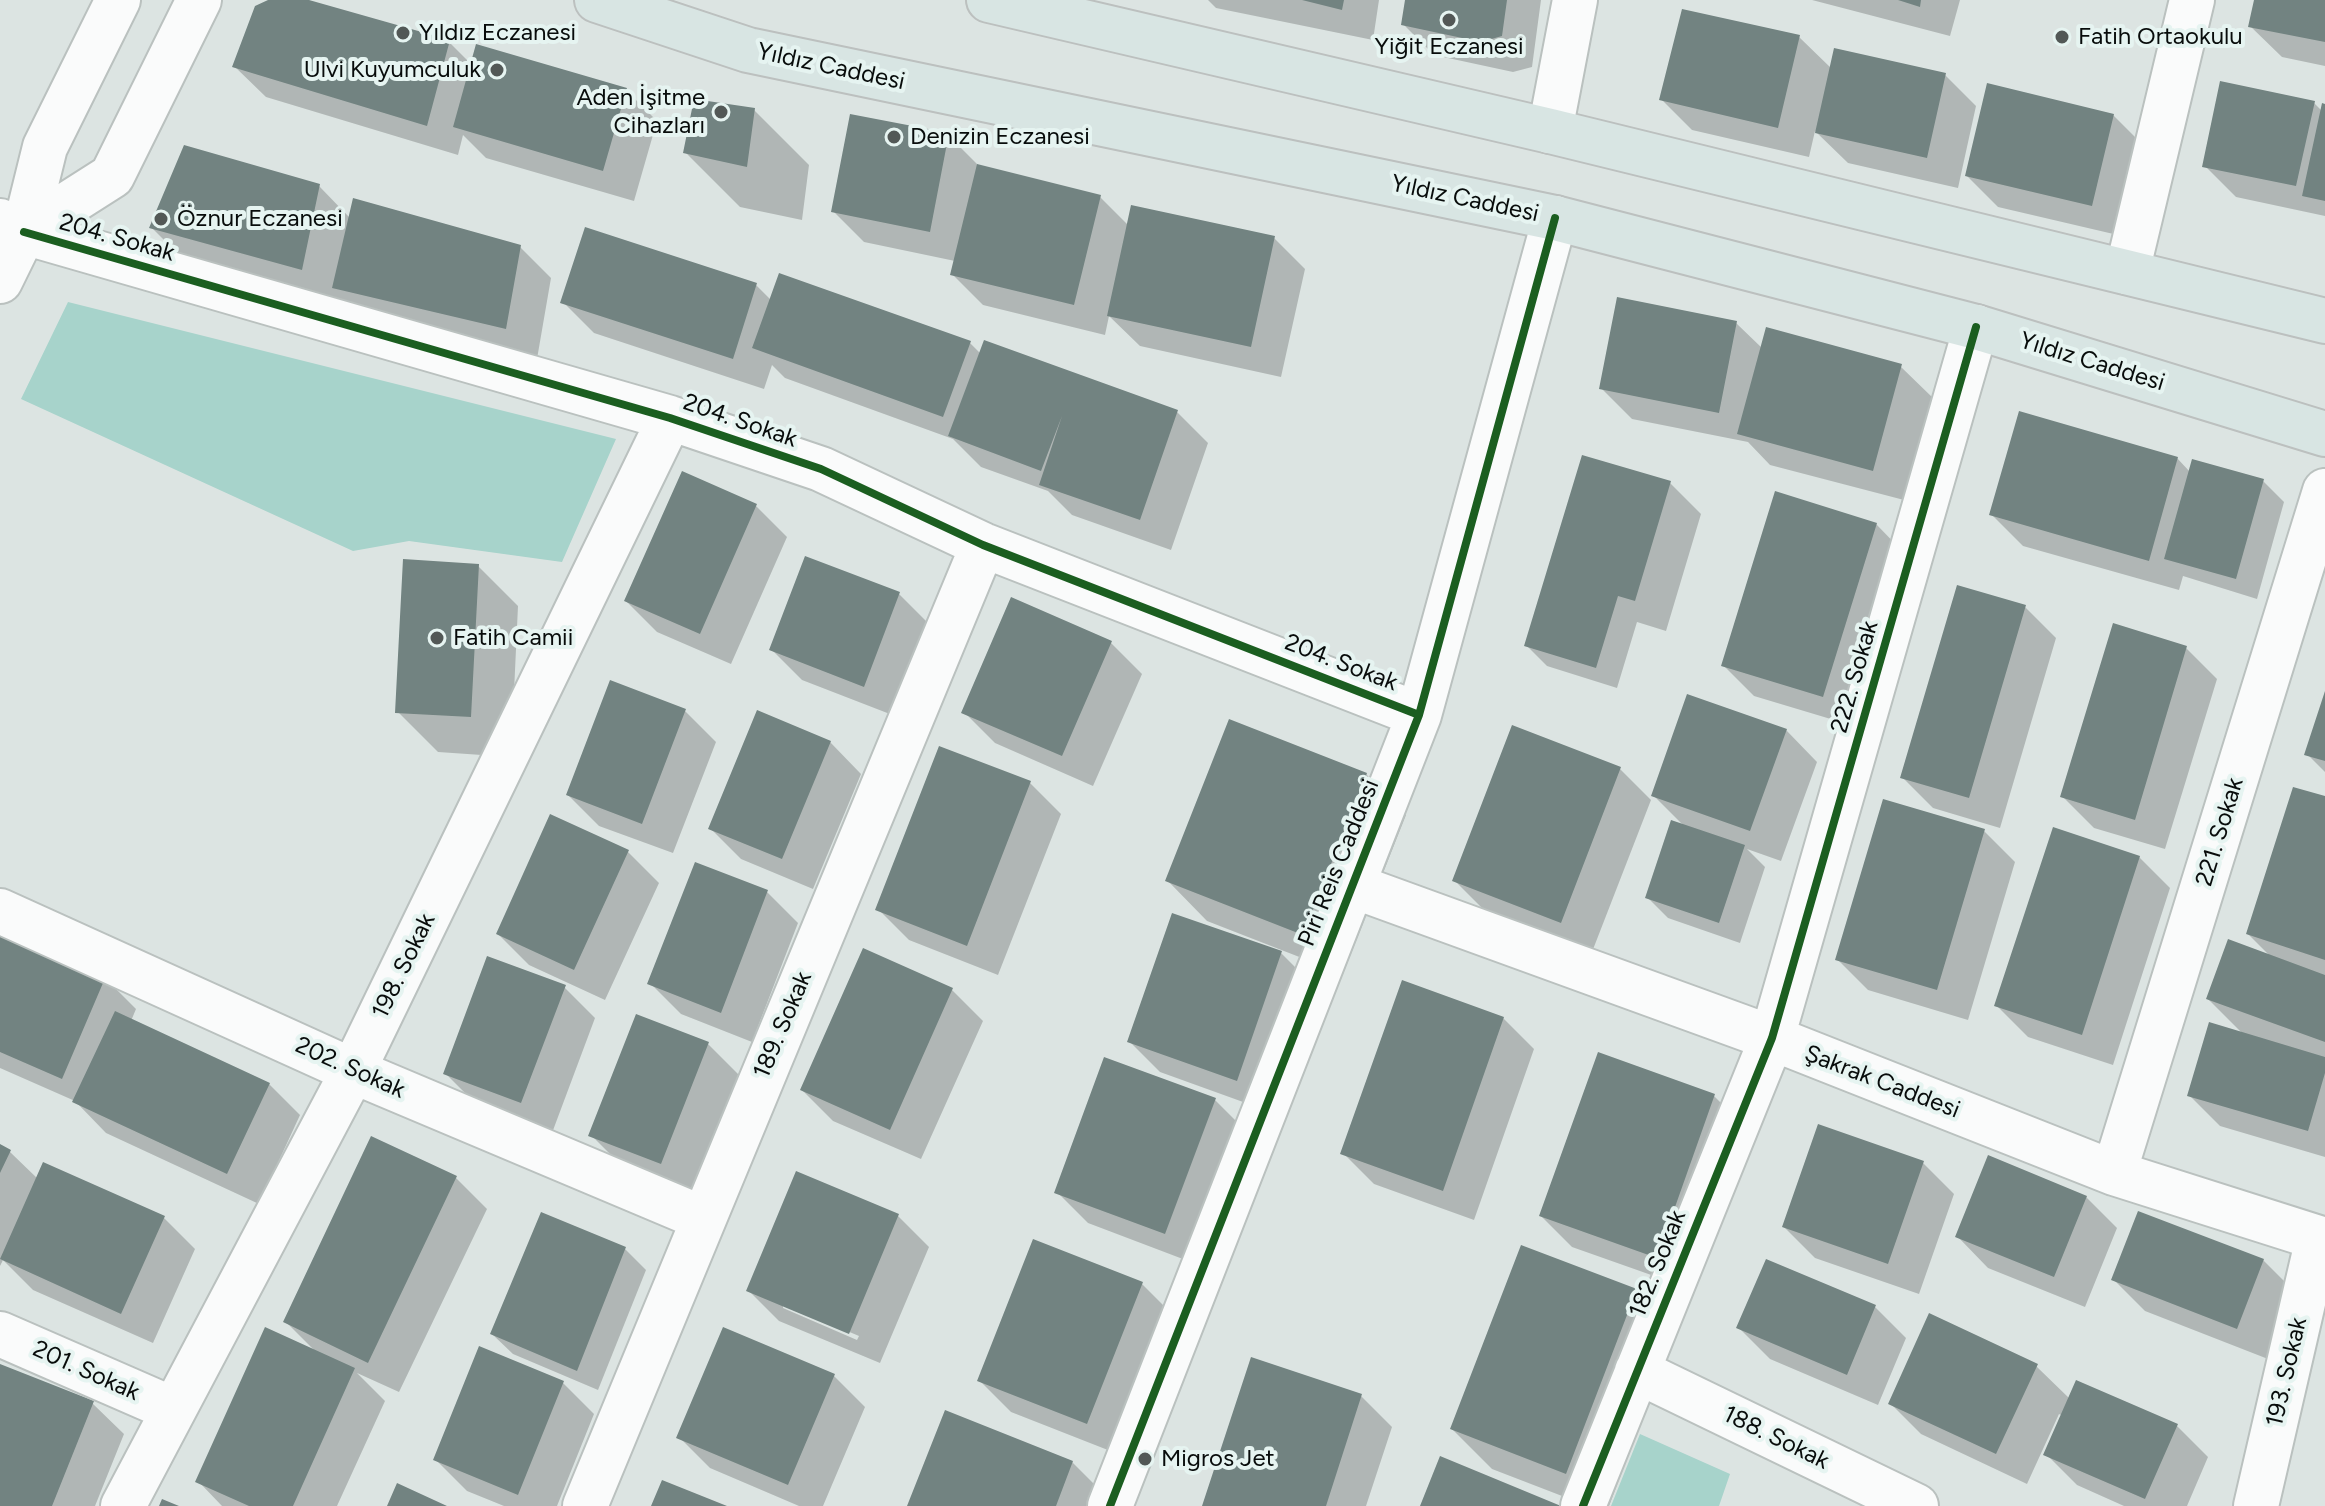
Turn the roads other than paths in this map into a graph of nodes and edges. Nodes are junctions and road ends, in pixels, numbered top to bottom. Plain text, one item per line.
1 (118, 0) edge
2 (199, 0) edge
3 (597, 0) edge
4 (989, 0) edge
5 (1575, 0) edge
6 (2192, 0) edge
7 (1550, 131) junction
8 (1555, 218) junction
9 (12, 227) edge
10 (2127, 272) junction
11 (0, 281) edge
12 (2325, 321) edge
13 (1976, 327) junction
14 (670, 418) junction
15 (2325, 434) edge
16 (2325, 491) edge
17 (983, 545) junction
18 (1419, 715) junction
19 (1351, 885) junction
20 (0, 911) edge
21 (1772, 1038) junction
22 (353, 1071) junction
23 (2114, 1173) junction
24 (702, 1218) junction
25 (2321, 1239) edge
26 (0, 1334) edge
27 (1637, 1371) junction
28 (172, 1409) junction
29 (123, 1506) edge
30 (585, 1506) edge
31 (1110, 1506) edge
32 (1583, 1506) edge
33 (1916, 1506) edge
34 (2256, 1506) edge

1 - 9 street
2 - 9 street
3 - 8 main road, Yıldız Caddesi
4 - 7 main road
5 - 7 street
6 - 10 street
7 - 10 main road
8 - 13 main road, Yıldız Caddesi
8 - 18 street, Piri Reis Caddesi
9 - 11 street
9 - 14 street, 204. Sokak
10 - 12 main road
13 - 15 main road, Yıldız Caddesi
13 - 21 street, 222. Sokak
14 - 17 street, 204. Sokak
14 - 22 street, 198. Sokak
16 - 23 street, 221. Sokak
17 - 18 street, 204. Sokak
17 - 24 street, 189. Sokak
18 - 19 street, Piri Reis Caddesi
19 - 21 street, Şakrak Caddesi
19 - 31 street, Piri Reis Caddesi
20 - 22 street, 202. Sokak
21 - 23 street, Şakrak Caddesi
21 - 27 street, 182. Sokak
22 - 24 street, 202. Sokak
22 - 28 street, 198. Sokak
23 - 25 street, Şakrak Caddesi
24 - 30 street, 189. Sokak
25 - 34 street, 193. Sokak
26 - 28 street, 201. Sokak
27 - 32 street, 182. Sokak
27 - 33 street, 188. Sokak
28 - 29 street, 198. Sokak

